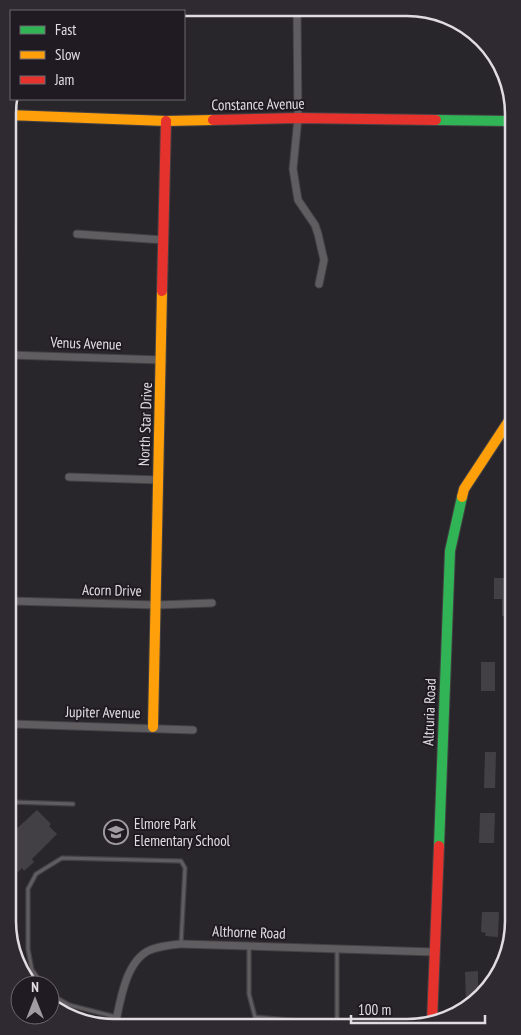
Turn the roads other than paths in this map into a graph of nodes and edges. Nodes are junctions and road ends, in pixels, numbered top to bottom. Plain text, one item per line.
1 (297, 16) edge
2 (16, 115) edge
3 (298, 118) junction
4 (166, 121) junction
5 (505, 121) edge
6 (77, 234) dead end
7 (164, 240) junction
8 (319, 284) dead end
9 (16, 355) edge
10 (162, 360) junction
11 (505, 427) edge
12 (70, 476) dead end
13 (158, 480) junction
14 (16, 601) edge
15 (212, 603) dead end
16 (157, 605) junction
17 (16, 724) edge
18 (153, 727) junction
19 (193, 730) dead end
20 (16, 802) edge
21 (74, 804) dead end
22 (181, 944) junction
23 (248, 946) junction
24 (337, 950) junction
25 (434, 952) junction
26 (36, 975) edge
27 (60, 1000) edge
28 (432, 1015) edge
29 (117, 1017) joint
30 (272, 1019) edge
31 (337, 1019) edge

1 - 3 street
2 - 4 street, Constance Avenue
3 - 4 street, Constance Avenue
3 - 5 street, Constance Avenue
3 - 8 street
4 - 7 street, North Star Drive
6 - 7 street
7 - 10 street, North Star Drive
9 - 10 street, Venus Avenue
10 - 13 street, North Star Drive
11 - 25 street, Altruria Road
12 - 13 street
13 - 16 street, North Star Drive
14 - 16 street, Acorn Drive
15 - 16 street, Acorn Drive
16 - 18 street, North Star Drive
17 - 18 street, Jupiter Avenue
18 - 19 street, Jupiter Avenue
20 - 21 lane
22 - 23 street, Althorne Road
22 - 26 lane
22 - 29 street, Althorne Road
23 - 24 street, Althorne Road
23 - 30 lane
24 - 25 street, Althorne Road
24 - 31 lane
25 - 28 street, Altruria Road
27 - 29 lane

